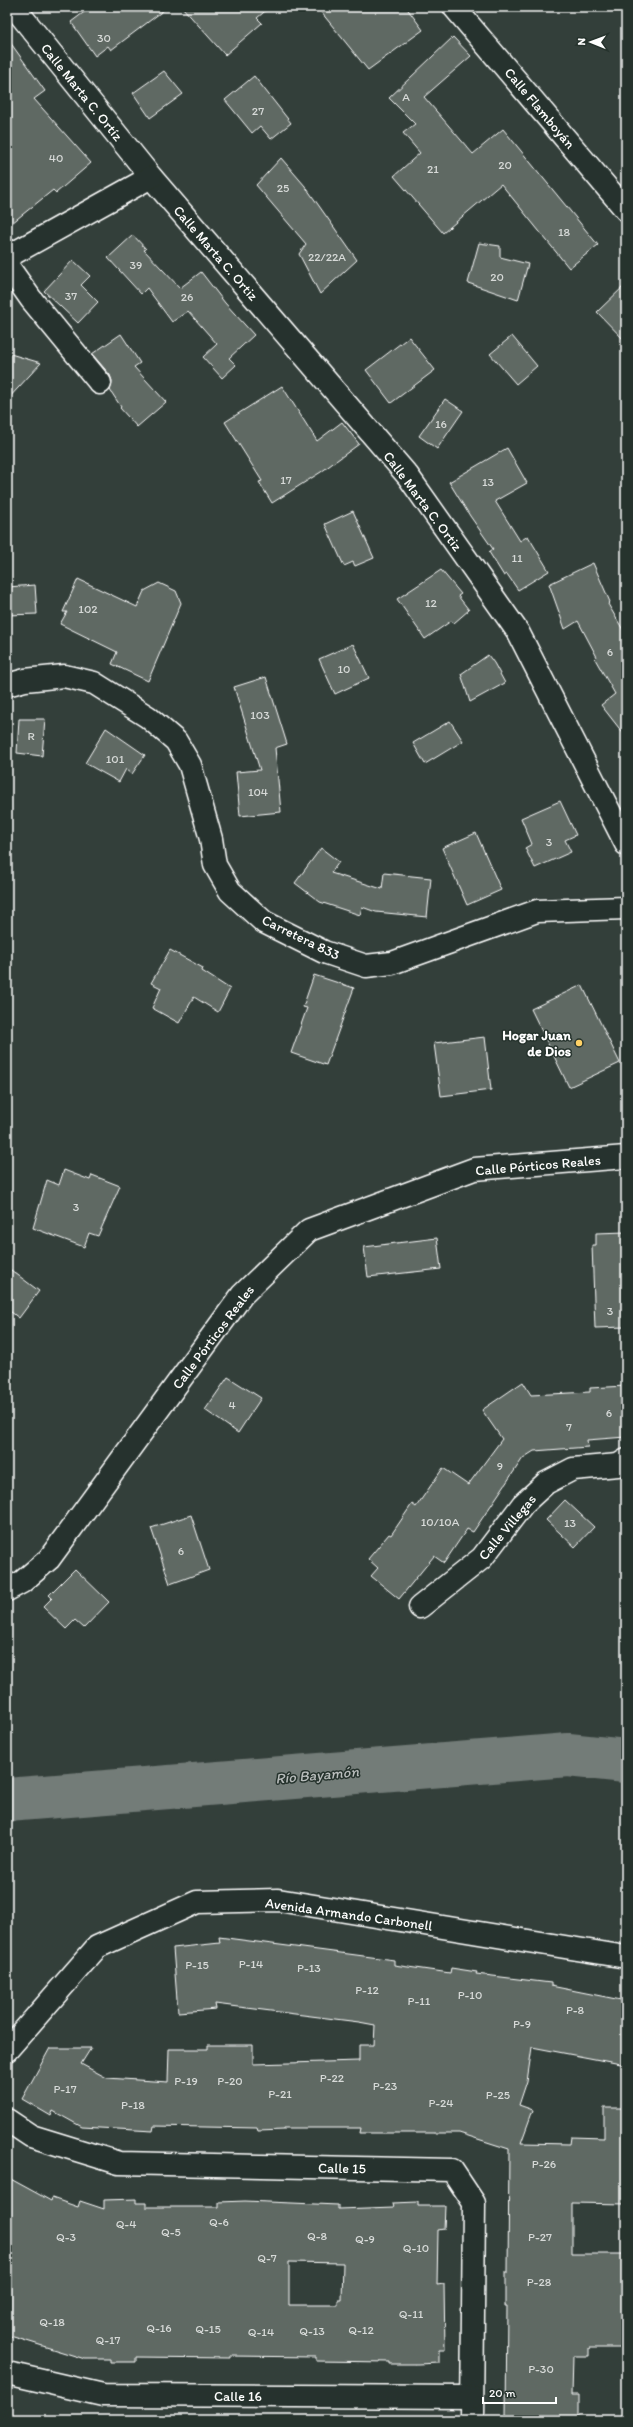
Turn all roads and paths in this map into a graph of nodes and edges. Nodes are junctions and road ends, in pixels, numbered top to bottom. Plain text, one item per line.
1 (14, 7) edge
2 (454, 7) edge
3 (151, 177) junction
4 (626, 210) edge
5 (7, 257) edge
6 (7, 265) edge
7 (100, 383) dead end
8 (7, 685) edge
9 (626, 844) edge
10 (626, 908) edge
11 (626, 1157) edge
12 (623, 1465) edge
13 (7, 1590) edge
14 (420, 1607) dead end
15 (626, 1957) edge
16 (7, 2050) edge
17 (7, 2120) edge
18 (7, 2373) edge
19 (472, 2397) junction
20 (472, 2420) edge

1 - 3 street, Calle Marta C. Ortíz
2 - 4 street, Calle Flamboyán
3 - 5 street
3 - 9 street, Calle Marta C. Ortiz
6 - 7 street
8 - 10 street, Carretera 833
11 - 13 street, Calle Pórticos Reales
12 - 14 street, Calle Villegas
15 - 16 street, Avenida Armando Carbonell
17 - 19 street, Calle 15
18 - 19 street, Calle 16
19 - 20 street

